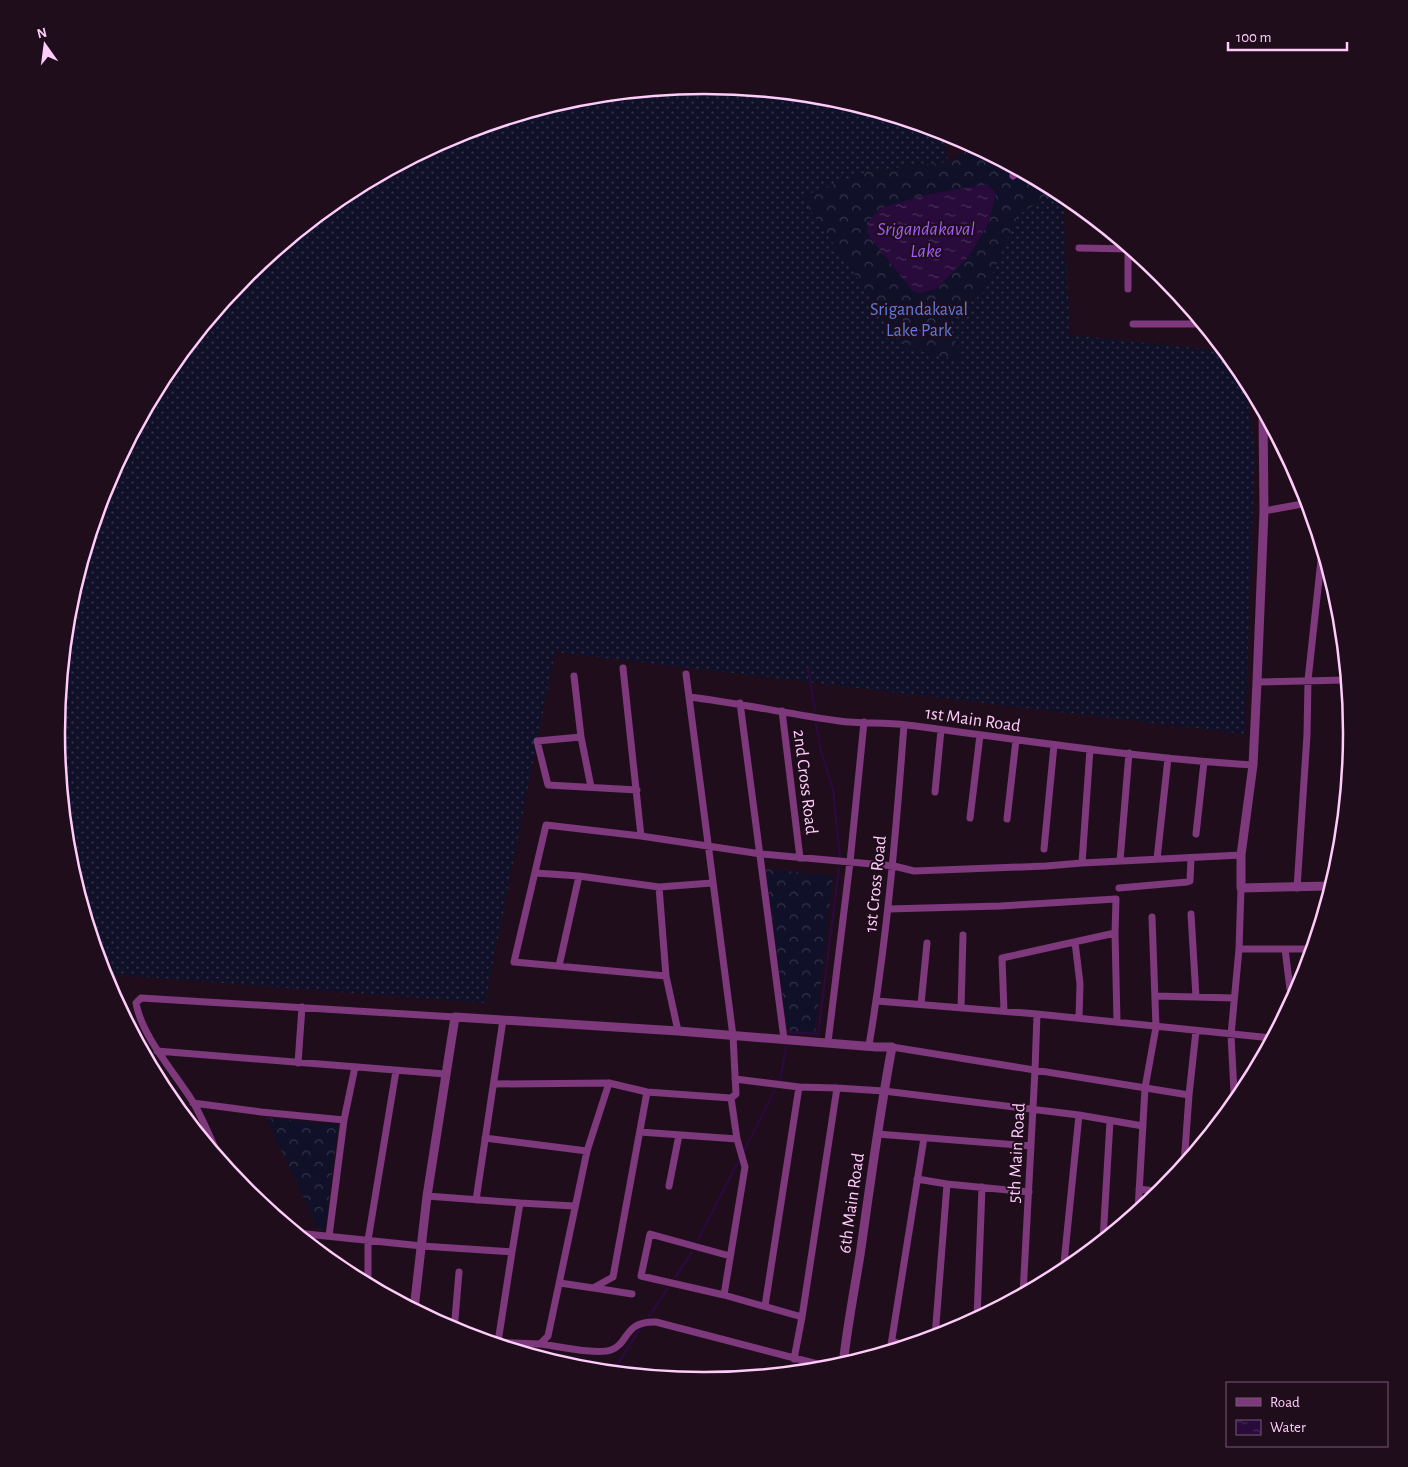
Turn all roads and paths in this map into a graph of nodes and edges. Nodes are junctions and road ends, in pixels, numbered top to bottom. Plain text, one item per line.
1 (1079, 248) dead end
2 (1120, 249) edge
3 (1129, 257) edge
4 (1128, 289) dead end
5 (1134, 324) dead end
6 (1194, 324) edge
7 (1263, 425) edge
8 (1300, 505) edge
9 (1264, 512) junction
10 (1320, 566) edge
11 (623, 668) dead end
12 (686, 674) dead end
13 (574, 676) dead end
14 (1308, 680) junction
15 (1341, 680) edge
16 (1257, 682) junction
17 (689, 697) junction
18 (740, 704) junction
19 (782, 711) junction
20 (864, 722) junction
21 (904, 725) junction
22 (941, 730) junction
23 (980, 735) junction
24 (581, 737) junction
25 (1016, 740) junction
26 (1054, 745) junction
27 (1090, 749) junction
28 (1128, 753) junction
29 (1168, 758) junction
30 (1204, 762) junction
31 (1253, 765) junction
32 (591, 787) junction
33 (636, 790) junction
34 (935, 792) dead end
35 (970, 818) dead end
36 (1007, 819) dead end
37 (1196, 834) dead end
38 (641, 836) junction
39 (710, 847) junction
40 (1044, 849) dead end
41 (761, 854) junction
42 (1241, 855) junction
43 (800, 858) junction
44 (1191, 858) junction
45 (1157, 859) junction
46 (1120, 861) junction
47 (850, 862) junction
48 (1082, 863) junction
49 (894, 866) junction
50 (536, 873) junction
51 (579, 876) junction
52 (712, 883) junction
53 (1324, 886) edge
54 (659, 887) junction
55 (1119, 888) dead end
56 (1241, 888) junction
57 (1297, 888) junction
58 (888, 909) junction
59 (1190, 914) dead end
60 (1152, 917) dead end
61 (1115, 933) junction
62 (963, 936) dead end
63 (1075, 942) junction
64 (927, 943) dead end
65 (1239, 949) junction
66 (1285, 949) junction
67 (1305, 949) edge
68 (559, 966) junction
69 (666, 976) junction
70 (1290, 987) edge
71 (1156, 996) junction
72 (1196, 997) junction
73 (1234, 998) junction
74 (876, 1001) junction
75 (921, 1004) junction
76 (302, 1007) junction
77 (961, 1008) junction
78 (1004, 1011) junction
79 (1037, 1014) junction
80 (454, 1016) junction
81 (1079, 1018) junction
82 (503, 1020) junction
83 (1117, 1022) junction
84 (1156, 1027) junction
85 (678, 1031) junction
86 (1196, 1031) junction
87 (1231, 1035) junction
88 (733, 1036) junction
89 (1265, 1038) edge
90 (784, 1039) junction
91 (828, 1042) junction
92 (869, 1046) junction
93 (892, 1047) junction
94 (158, 1051) junction
95 (298, 1063) junction
96 (355, 1068) junction
97 (396, 1070) junction
98 (1035, 1070) junction
99 (445, 1074) junction
100 (735, 1079) junction
101 (609, 1083) junction
102 (494, 1084) junction
103 (799, 1088) junction
104 (837, 1088) junction
105 (1145, 1088) junction
106 (1234, 1090) edge
107 (884, 1091) junction
108 (647, 1092) junction
109 (1189, 1095) junction
110 (731, 1098) junction
111 (193, 1103) junction
112 (1033, 1111) junction
113 (1078, 1115) junction
114 (344, 1120) junction
115 (1110, 1121) junction
116 (1143, 1126) junction
117 (640, 1132) junction
118 (679, 1134) junction
119 (877, 1134) junction
120 (210, 1137) edge
121 (485, 1138) junction
122 (924, 1138) junction
123 (737, 1139) junction
124 (1031, 1146) junction
125 (586, 1151) junction
126 (1185, 1154) edge
127 (917, 1179) junction
128 (947, 1184) junction
129 (669, 1186) dead end
130 (982, 1187) junction
131 (1139, 1189) junction
132 (1150, 1190) edge
133 (1029, 1192) junction
134 (427, 1196) junction
135 (476, 1200) junction
136 (1138, 1201) edge
137 (520, 1203) junction
138 (574, 1206) junction
139 (1103, 1232) edge
140 (308, 1234) edge
141 (329, 1236) junction
142 (368, 1240) junction
143 (422, 1246) junction
144 (512, 1252) junction
145 (730, 1256) junction
146 (1064, 1261) edge
147 (459, 1272) dead end
148 (368, 1277) edge
149 (560, 1283) junction
150 (1023, 1287) edge
151 (593, 1288) junction
152 (632, 1294) dead end
153 (724, 1295) junction
154 (414, 1303) edge
155 (765, 1306) junction
156 (977, 1311) edge
157 (802, 1317) junction
158 (455, 1322) edge
159 (936, 1329) edge
160 (498, 1339) edge
161 (892, 1341) junction
162 (511, 1343) edge
163 (897, 1343) edge
164 (540, 1344) junction
165 (891, 1344) edge
166 (844, 1357) edge
167 (794, 1359) junction
168 (811, 1363) edge

1 - 2 street
3 - 4 street
5 - 6 street
7 - 9 street
8 - 9 street
9 - 16 street
10 - 14 street
11 - 33 street
12 - 17 street
13 - 24 street
14 - 15 street
14 - 16 street
14 - 57 street
16 - 31 street
17 - 18 street, 1st Main Road
17 - 39 street
18 - 19 street, 1st Main Road
18 - 41 street
19 - 20 street, 1st Main Road
19 - 43 street, 2nd Cross Road
20 - 21 street, 1st Main Road
20 - 47 street
21 - 22 street, 1st Main Road
21 - 49 street, 1st Cross Road
22 - 23 street, 1st Main Road
22 - 34 street
23 - 25 street, 1st Main Road
23 - 35 street
24 - 32 street
24 - 32 street
25 - 26 street, 1st Main Road
25 - 36 street
26 - 27 street, 1st Main Road
26 - 40 street
27 - 28 street, 1st Main Road
27 - 48 street
28 - 29 street, 1st Main Road
28 - 46 street
29 - 30 street, 1st Main Road
29 - 45 street
30 - 31 street, 1st Main Road
30 - 37 street
31 - 42 street
32 - 33 street
33 - 38 street
38 - 39 street
38 - 50 street
39 - 41 street
39 - 52 street
41 - 43 street
41 - 90 street
42 - 44 street
42 - 56 street
43 - 47 street
44 - 45 street
44 - 55 street
45 - 46 street
46 - 48 street
47 - 49 street
47 - 91 street
48 - 49 street
49 - 58 street, 1st Cross Road
50 - 51 street
50 - 68 street
51 - 54 street
51 - 68 street
52 - 54 street
52 - 88 street
53 - 57 street
54 - 69 street
56 - 57 street
56 - 65 street
58 - 61 street
58 - 74 street, 1st Cross Road
59 - 72 street
60 - 71 street
61 - 63 street
61 - 83 street
62 - 77 street
63 - 78 street
63 - 81 street
64 - 75 street
65 - 66 street
65 - 73 street
66 - 67 street
66 - 70 street
68 - 69 street
69 - 85 street
71 - 72 street
71 - 84 street
72 - 73 street
73 - 87 street
74 - 75 street
74 - 92 street, 1st Cross Road
75 - 77 street
76 - 80 street
76 - 94 street
76 - 95 street
77 - 78 street
78 - 79 street
79 - 81 street
79 - 98 street, 5th Main Road
80 - 82 street
80 - 99 street
81 - 83 street
82 - 85 street
82 - 102 street
83 - 84 street
84 - 86 street
84 - 105 street
85 - 88 street
86 - 87 street
86 - 109 street
87 - 89 street
87 - 106 street
88 - 90 street
88 - 100 street
90 - 91 street
91 - 92 street
92 - 93 street
93 - 98 street
93 - 107 street, 6th Main Road
94 - 95 street
94 - 111 street
95 - 96 street
96 - 97 street
96 - 114 street
97 - 99 street
97 - 142 street
98 - 105 street
98 - 112 street, 5th Main Road
99 - 134 street
100 - 103 street
100 - 110 street
101 - 102 street
101 - 108 street
101 - 125 street
102 - 121 street
103 - 104 street
103 - 155 street
104 - 107 street
104 - 157 street
105 - 109 street
105 - 116 street
107 - 112 street
107 - 119 street, 6th Main Road
108 - 110 street
108 - 117 street
109 - 126 street
110 - 123 street
111 - 114 street
111 - 120 street
112 - 113 street
112 - 124 street, 5th Main Road
113 - 115 street
113 - 146 street
114 - 141 street
115 - 116 street
115 - 139 street
116 - 131 street
117 - 118 street
117 - 151 street
118 - 123 street
118 - 129 street
119 - 122 street
119 - 166 street, 6th Main Road
121 - 125 street
121 - 135 street
122 - 124 street
122 - 127 street
123 - 145 street
124 - 133 street, 5th Main Road
125 - 138 street
127 - 128 street
127 - 161 street
128 - 130 street
128 - 159 street
130 - 133 street
130 - 156 street
131 - 132 street
131 - 136 street
133 - 150 street, 5th Main Road
134 - 135 street
134 - 143 street
135 - 137 street
137 - 138 street
137 - 144 street
138 - 149 street
140 - 141 street
141 - 142 street
142 - 143 street
142 - 148 street
143 - 144 street
143 - 154 street
144 - 160 street
145 - 153 street
145 - 153 street
147 - 158 street
149 - 151 street
149 - 164 street
151 - 152 street
153 - 155 street
155 - 157 street
157 - 167 street
161 - 163 street
161 - 165 street
162 - 164 street
164 - 167 street
167 - 168 street

